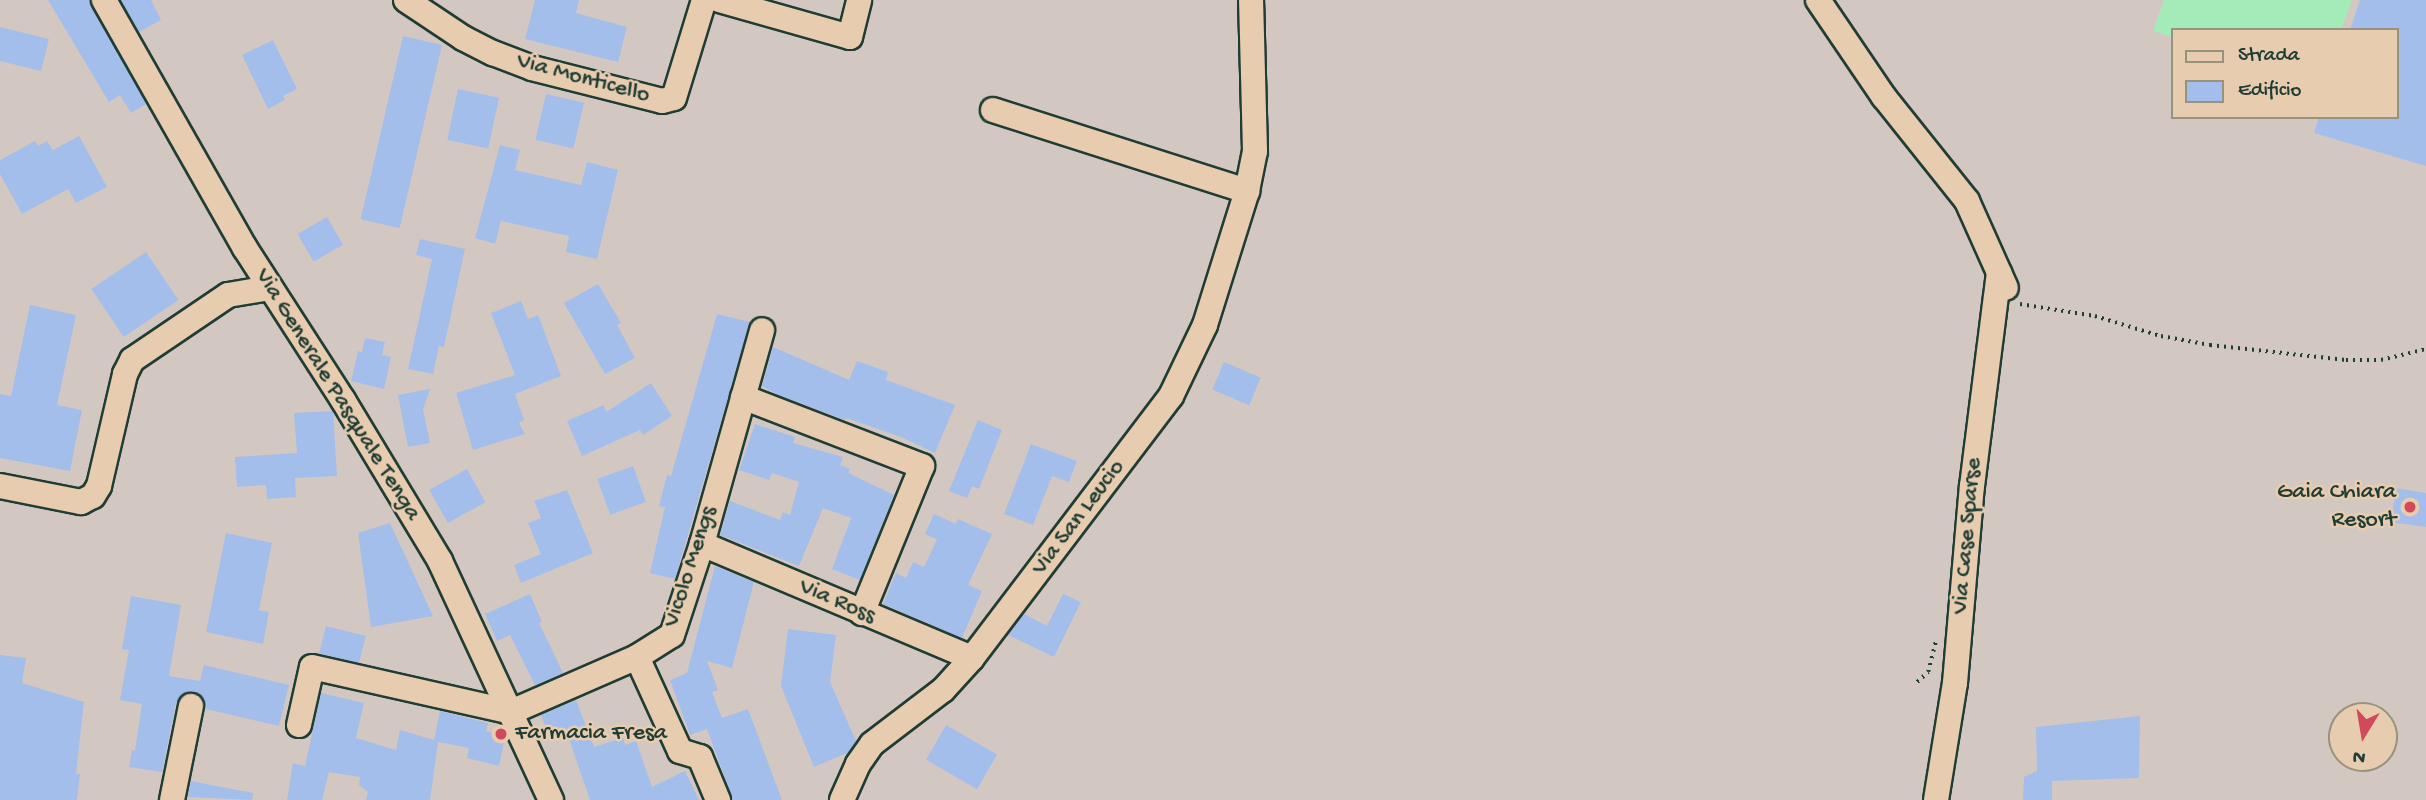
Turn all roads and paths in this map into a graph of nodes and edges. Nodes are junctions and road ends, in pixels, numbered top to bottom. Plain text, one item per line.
1 (104, 0) edge
2 (406, 0) edge
3 (704, 0) edge
4 (719, 0) edge
5 (859, 0) edge
6 (1251, 0) edge
7 (1818, 0) edge
8 (993, 110) dead end
9 (1247, 191) junction
10 (245, 248) junction
11 (1999, 273) junction
12 (271, 288) junction
13 (228, 295) junction
14 (2011, 301) joint
15 (762, 330) dead end
16 (2426, 349) edge
17 (743, 397) junction
18 (0, 486) edge
19 (702, 544) junction
20 (862, 613) junction
21 (637, 657) junction
22 (972, 658) junction
23 (191, 706) dead end
24 (511, 712) junction
25 (299, 725) dead end
26 (172, 800) edge
27 (551, 800) edge
28 (718, 800) edge
29 (842, 800) edge
30 (1936, 800) edge

1 - 10 street, Via Generale Pasquale Tenga
2 - 3 street, Via Monticello
4 - 5 street
6 - 9 street, Via San Leucio
7 - 11 street
8 - 9 street
9 - 22 street, Via San Leucio
10 - 12 street, Via Generale Pasquale Tenga
10 - 13 street
11 - 14 street
11 - 30 street, Via Case Sparse
12 - 13 street
12 - 24 street, Via Generale Pasquale Tenga
13 - 18 street
14 - 16 path
15 - 17 street, Vicolo Mengs
17 - 19 street, Vicolo Mengs
17 - 20 street
19 - 20 street, Via Ross
19 - 21 street, Vicolo Mengs
20 - 22 street, Via Ross
21 - 24 street, Vicolo Mengs
21 - 28 street
22 - 29 street, Via San Leucio
23 - 26 street
24 - 25 street
24 - 27 street, Via Generale Pasquale Tenga

